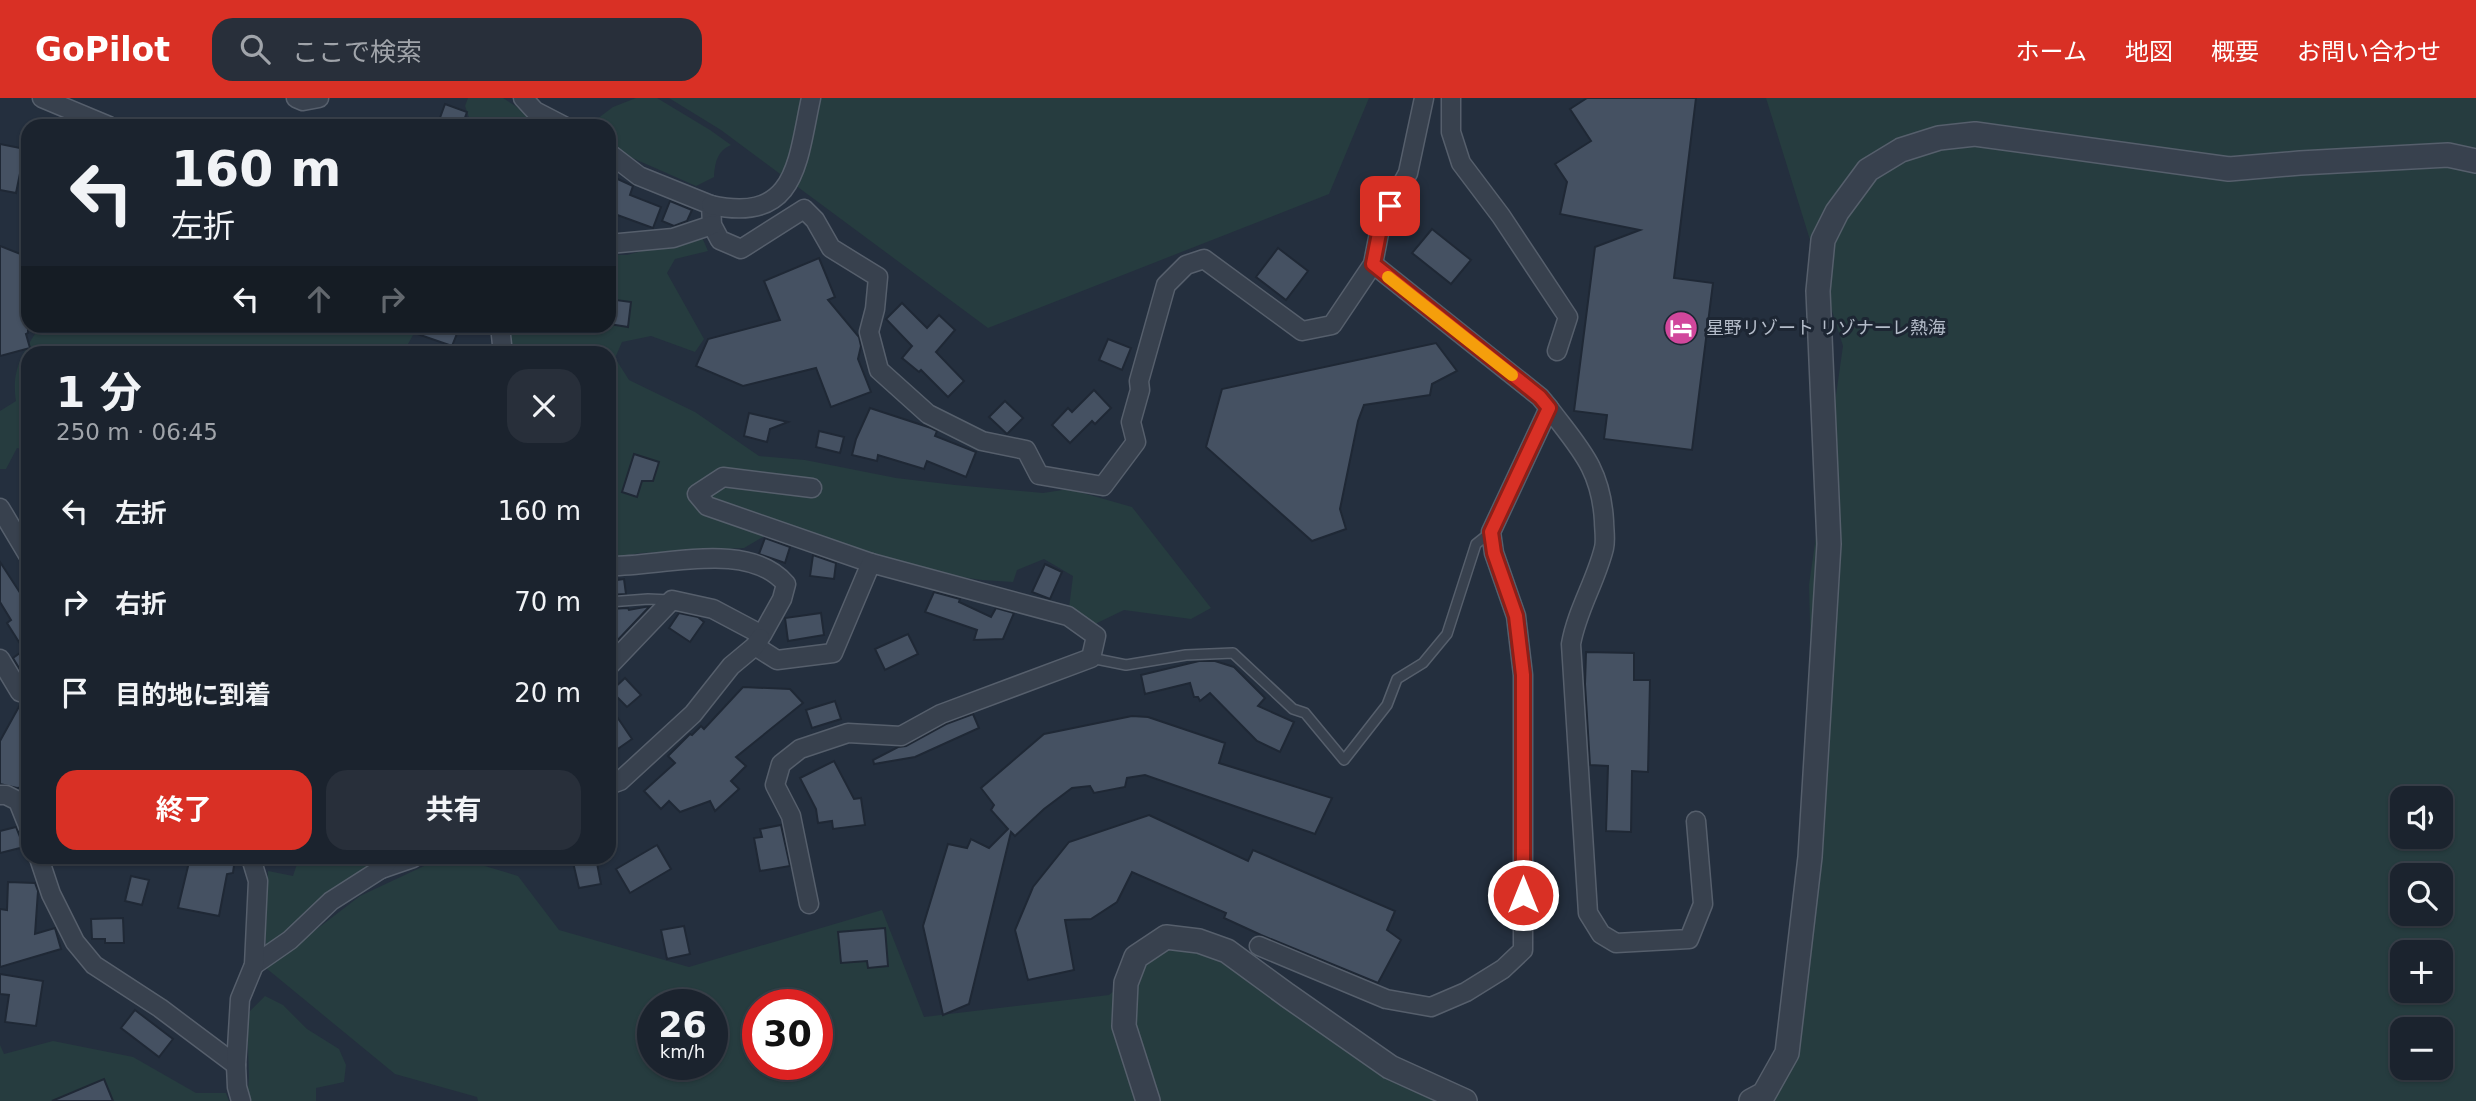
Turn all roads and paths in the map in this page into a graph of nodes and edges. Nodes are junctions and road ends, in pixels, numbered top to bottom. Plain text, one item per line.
1 (42, 98) edge
2 (296, 98) edge
3 (319, 98) edge
4 (523, 98) edge
5 (811, 98) edge
6 (1424, 98) edge
7 (1451, 98) edge
8 (92, 119) edge
9 (550, 119) edge
10 (616, 158) edge
11 (2476, 162) edge
12 (710, 205) junction
13 (712, 225) junction
14 (616, 243) edge
15 (1373, 264) junction
16 (1558, 351) dead end
17 (1549, 408) junction
18 (812, 488) dead end
19 (0, 508) edge
20 (1491, 532) junction
21 (21, 543) edge
22 (872, 563) junction
23 (616, 565) edge
24 (672, 600) junction
25 (616, 601) edge
26 (759, 641) junction
27 (1090, 658) junction
28 (0, 659) edge
29 (616, 659) edge
30 (20, 692) dead end
31 (616, 782) edge
32 (0, 795) edge
33 (21, 808) edge
34 (1696, 821) dead end
35 (41, 864) edge
36 (253, 864) edge
37 (385, 864) edge
38 (808, 904) dead end
39 (1259, 946) dead end
40 (254, 965) junction
41 (236, 1065) junction
42 (242, 1101) edge
43 (1148, 1101) edge
44 (1465, 1101) edge
45 (1751, 1101) edge

1 - 8 street
2 - 3 street
4 - 9 street
5 - 12 street
6 - 15 street
7 - 16 street
10 - 12 street
11 - 45 street
12 - 13 street
13 - 14 street
13 - 15 street
15 - 17 street
17 - 20 street
17 - 34 street
18 - 22 street
19 - 21 street
20 - 27 lane
20 - 39 street
22 - 26 street
22 - 27 street
23 - 26 street
24 - 25 lane
24 - 26 street
24 - 29 street
26 - 31 street
27 - 38 street
28 - 30 street
32 - 33 street
35 - 41 street
36 - 40 street
37 - 40 street
40 - 41 street
41 - 42 street
43 - 44 street

